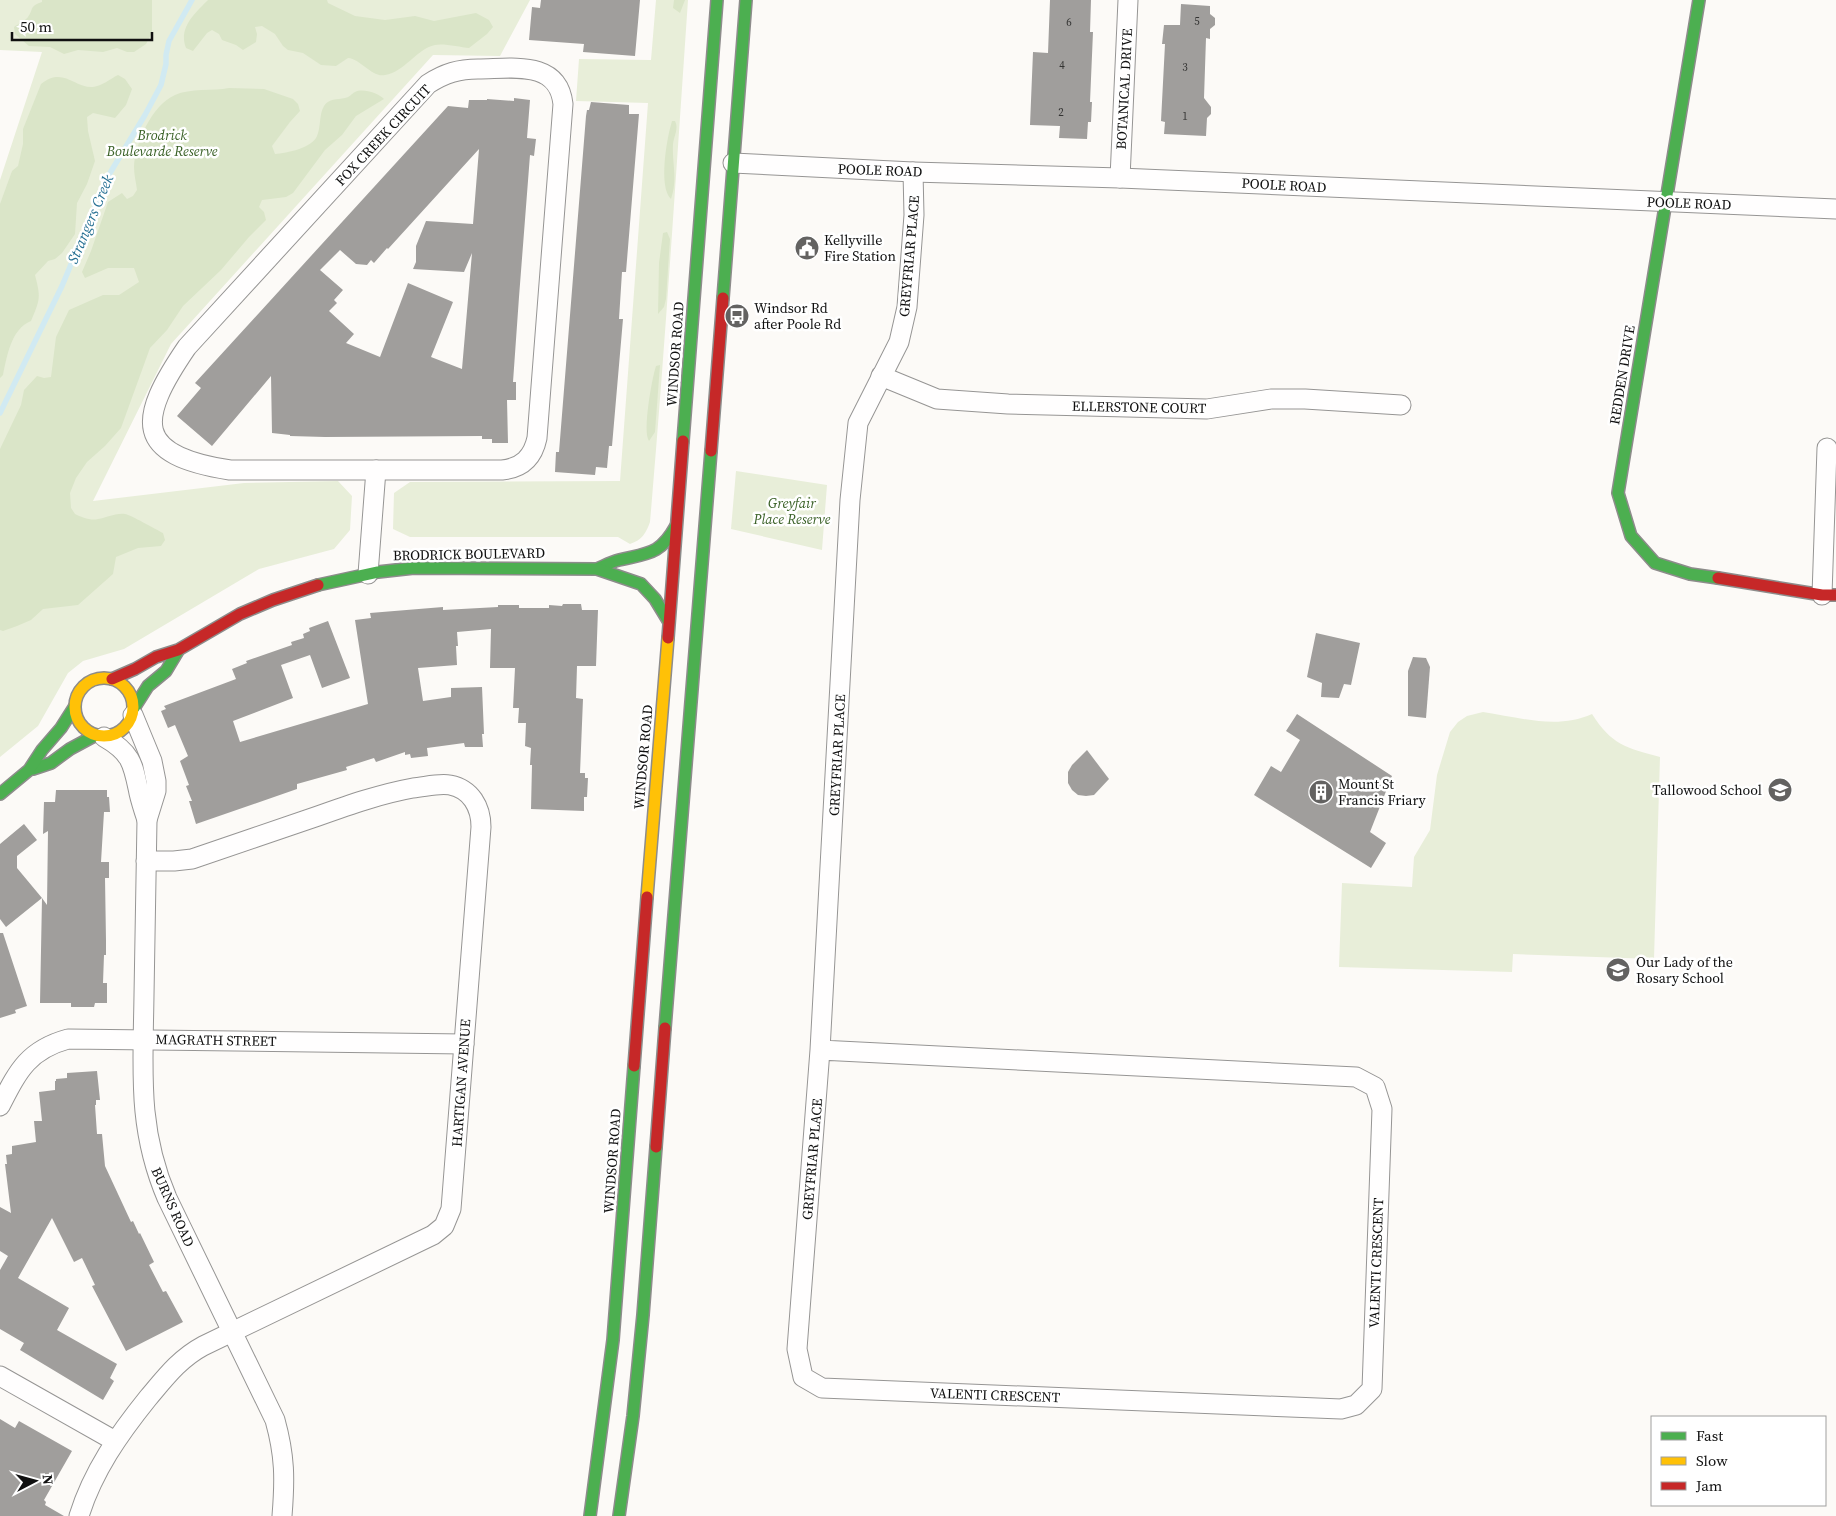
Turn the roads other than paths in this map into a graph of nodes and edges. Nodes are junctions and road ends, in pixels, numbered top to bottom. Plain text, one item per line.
1 (717, 0) edge
2 (746, 0) edge
3 (1128, 0) edge
4 (1699, 0) edge
5 (733, 163) junction
6 (914, 172) junction
7 (1120, 178) junction
8 (1666, 202) junction
9 (1836, 208) edge
10 (881, 376) junction
11 (1401, 405) dead end
12 (1826, 448) dead end
13 (376, 470) junction
14 (676, 526) junction
15 (597, 569) junction
16 (368, 574) junction
17 (1829, 595) edge
18 (669, 622) junction
19 (178, 650) junction
20 (112, 678) junction
21 (75, 706) junction
22 (133, 711) junction
23 (100, 736) junction
24 (29, 770) junction
25 (0, 794) edge
26 (147, 820) junction
27 (146, 861) junction
28 (144, 1039) junction
29 (464, 1044) junction
30 (820, 1050) junction
31 (0, 1106) edge
32 (232, 1332) junction
33 (797, 1348) joint
34 (0, 1376) edge
35 (115, 1441) junction
36 (79, 1516) edge
37 (282, 1516) edge
38 (590, 1516) edge
39 (619, 1516) edge

1 - 14 main road, WINDSOR ROAD
2 - 5 main road
3 - 7 street, BOTANICAL DRIVE
4 - 8 main road, REDDEN DRIVE
5 - 6 street, POOLE ROAD
5 - 39 main road
6 - 7 street, POOLE ROAD
6 - 10 street, GREYFRIAR PLACE
7 - 8 street, POOLE ROAD
8 - 9 street, POOLE ROAD
8 - 17 main road, REDDEN DRIVE
10 - 11 street, ELLERSTONE COURT
10 - 30 street, GREYFRIAR PLACE
12 - 17 street
13 - 13 street, FOX CREEK CIRCUIT
13 - 16 street
14 - 15 main road, BRODRICK BOULEVARD
14 - 18 main road, WINDSOR ROAD
15 - 16 main road, BRODRICK BOULEVARD
15 - 18 main road, BRODRICK BOULEVARD
16 - 19 main road, BRODRICK BOULEVARD
18 - 38 main road, WINDSOR ROAD
19 - 20 main road, BRODRICK BOULEVARD
19 - 22 main road, BRODRICK BOULEVARD
20 - 21 main road
20 - 22 main road
21 - 23 main road
21 - 24 main road
22 - 23 main road
22 - 26 street, BURNS ROAD
23 - 24 main road
23 - 26 street, BURNS ROAD
24 - 25 main road
26 - 27 street, BURNS ROAD
27 - 28 street, BURNS ROAD
27 - 29 street, HARTIGAN AVENUE
28 - 29 street, MAGRATH STREET
28 - 31 street, MAGRATH STREET
28 - 32 street, BURNS ROAD
29 - 32 street, HARTIGAN AVENUE
30 - 33 street, GREYFRIAR PLACE
30 - 33 street, VALENTI CRESCENT
32 - 35 street, HARTIGAN AVENUE
32 - 37 street, BURNS ROAD
34 - 35 street
35 - 36 street, HARTIGAN AVENUE

